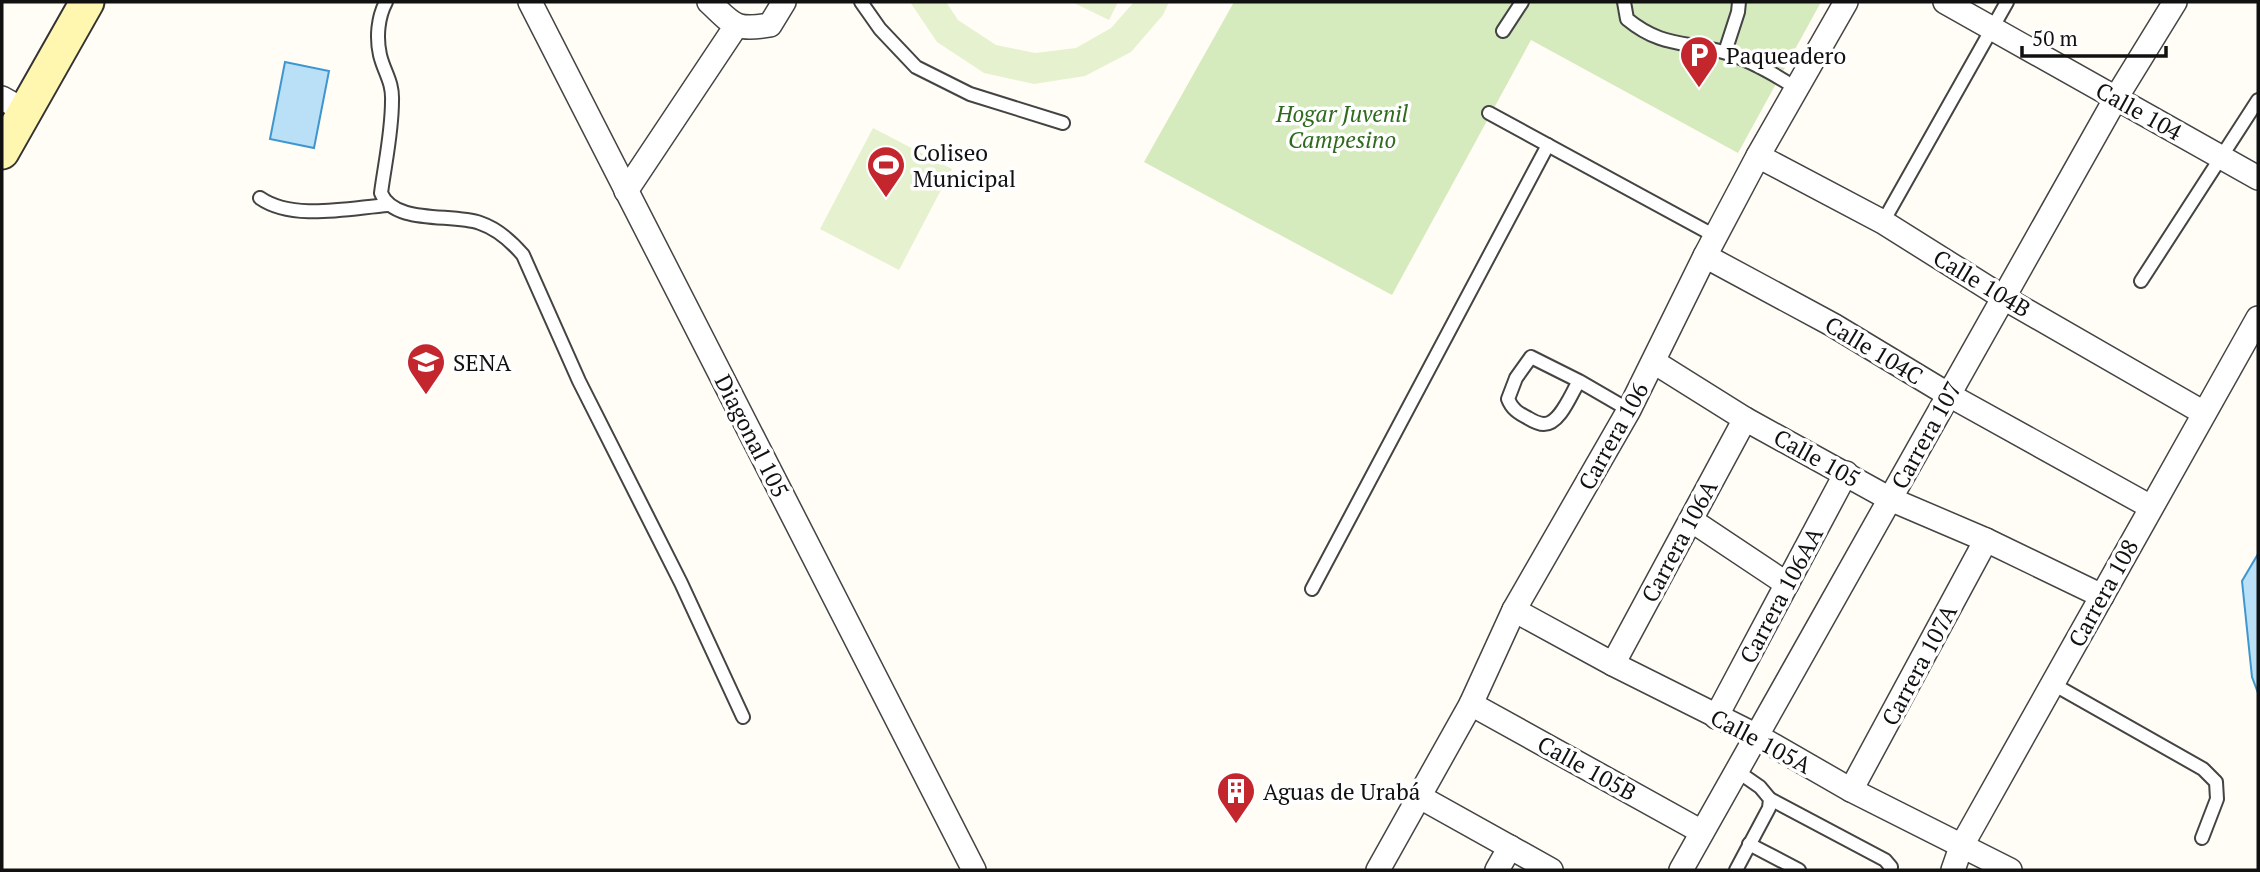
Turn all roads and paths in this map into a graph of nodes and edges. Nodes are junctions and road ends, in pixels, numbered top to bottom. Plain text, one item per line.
1 (87, 2) edge
2 (386, 2) edge
3 (530, 2) edge
4 (709, 2) edge
5 (784, 2) edge
6 (860, 2) edge
7 (1522, 2) edge
8 (1624, 2) edge
9 (1739, 2) edge
10 (1846, 2) edge
11 (1945, 2) edge
12 (2007, 2) edge
13 (2175, 2) edge
14 (736, 26) junction
15 (1992, 28) junction
16 (1503, 31) dead end
17 (1725, 52) junction
18 (1796, 88) junction
19 (2116, 99) junction
20 (2258, 100) edge
21 (13, 104) edge
22 (1489, 113) dead end
23 (1063, 123) dead end
24 (1548, 145) junction
25 (2, 152) edge
26 (1758, 156) junction
27 (2221, 156) junction
28 (2258, 178) edge
29 (626, 191) junction
30 (260, 198) dead end
31 (388, 205) junction
32 (1883, 222) junction
33 (1710, 246) junction
34 (2141, 281) dead end
35 (2004, 298) junction
36 (2258, 318) edge
37 (1654, 362) junction
38 (1579, 381) junction
39 (1949, 395) junction
40 (1629, 410) junction
41 (2204, 413) junction
42 (1745, 419) junction
43 (1846, 473) junction
44 (1890, 499) junction
45 (2151, 507) junction
46 (1690, 520) junction
47 (1986, 540) junction
48 (1787, 584) junction
49 (1312, 589) dead end
50 (2102, 596) junction
51 (1514, 610) junction
52 (1613, 664) junction
53 (2053, 684) junction
54 (1471, 704) junction
55 (743, 717) dead end
56 (1716, 717) junction
57 (1756, 736) junction
58 (1737, 771) junction
59 (1851, 790) junction
60 (1420, 797) junction
61 (1770, 799) junction
62 (1702, 832) junction
63 (2202, 838) dead end
64 (1749, 844) junction
65 (1510, 847) junction
66 (1961, 847) junction
67 (974, 870) edge
68 (1378, 870) edge
69 (1497, 870) edge
70 (1551, 870) edge
71 (1681, 870) edge
72 (1736, 870) edge
73 (1799, 870) edge
74 (1891, 870) edge
75 (1953, 870) edge
76 (2010, 870) edge

1 - 21 main road
2 - 31 lane
3 - 29 street, Diagonal 105
4 - 14 street
5 - 14 street
6 - 23 lane
7 - 16 lane
8 - 17 lane
9 - 17 lane
10 - 18 street, Carrera 106
11 - 15 street, Calle 104
12 - 15 lane
13 - 19 street, Carrera 107
14 - 29 street
15 - 19 street, Calle 104
15 - 32 lane
17 - 18 lane
18 - 26 street, Carrera 106
19 - 27 street, Calle 104
19 - 35 street, Carrera 107
20 - 27 lane
21 - 25 main road
22 - 24 lane
24 - 33 lane
24 - 49 lane
26 - 32 street, Calle 104B
26 - 33 street, Carrera 106
27 - 28 street, Calle 104
27 - 34 lane
29 - 67 street, Diagonal 105
30 - 31 lane
31 - 55 lane
32 - 35 street, Calle 104B
33 - 37 street, Carrera 106
33 - 39 street, Calle 104C
35 - 39 street, Carrera 107
35 - 41 street, Calle 104B
36 - 41 street, Carrera 108
37 - 40 street, Carrera 106
37 - 42 street, Calle 105
38 - 38 lane
38 - 40 lane
39 - 44 street, Carrera 107
39 - 45 street, Calle 104C
40 - 51 street, Carrera 106
41 - 45 street, Carrera 108
42 - 43 street, Calle 105
42 - 46 street, Carrera 106A
43 - 44 street, Calle 105
43 - 48 street, Carrera 106AA
44 - 47 street, Calle 105
44 - 57 street, Carrera 107
45 - 50 street, Carrera 108
46 - 48 street
46 - 52 street, Carrera 106A
47 - 50 street, Calle 105
47 - 59 street, Carrera 107A
48 - 56 street, Carrera 106AA
50 - 53 street, Carrera 108
51 - 52 street, Calle 105A
51 - 54 street, Carrera 106
52 - 56 street, Calle 105A
53 - 63 lane
53 - 66 street, Carrera 108
54 - 60 street, Carrera 106
54 - 62 street, Calle 105B
56 - 57 street, Calle 105A
57 - 58 street, Carrera 107
57 - 59 street, Calle 105A
58 - 61 lane
58 - 62 street, Carrera 107
59 - 66 street, Calle 105A
60 - 65 street
60 - 68 street, Carrera 106
61 - 64 lane
61 - 74 lane
62 - 71 street, Carrera 107
64 - 72 lane
64 - 73 lane
65 - 69 street
65 - 70 street
66 - 75 street, Carrera 108
66 - 76 street, Calle 105A

